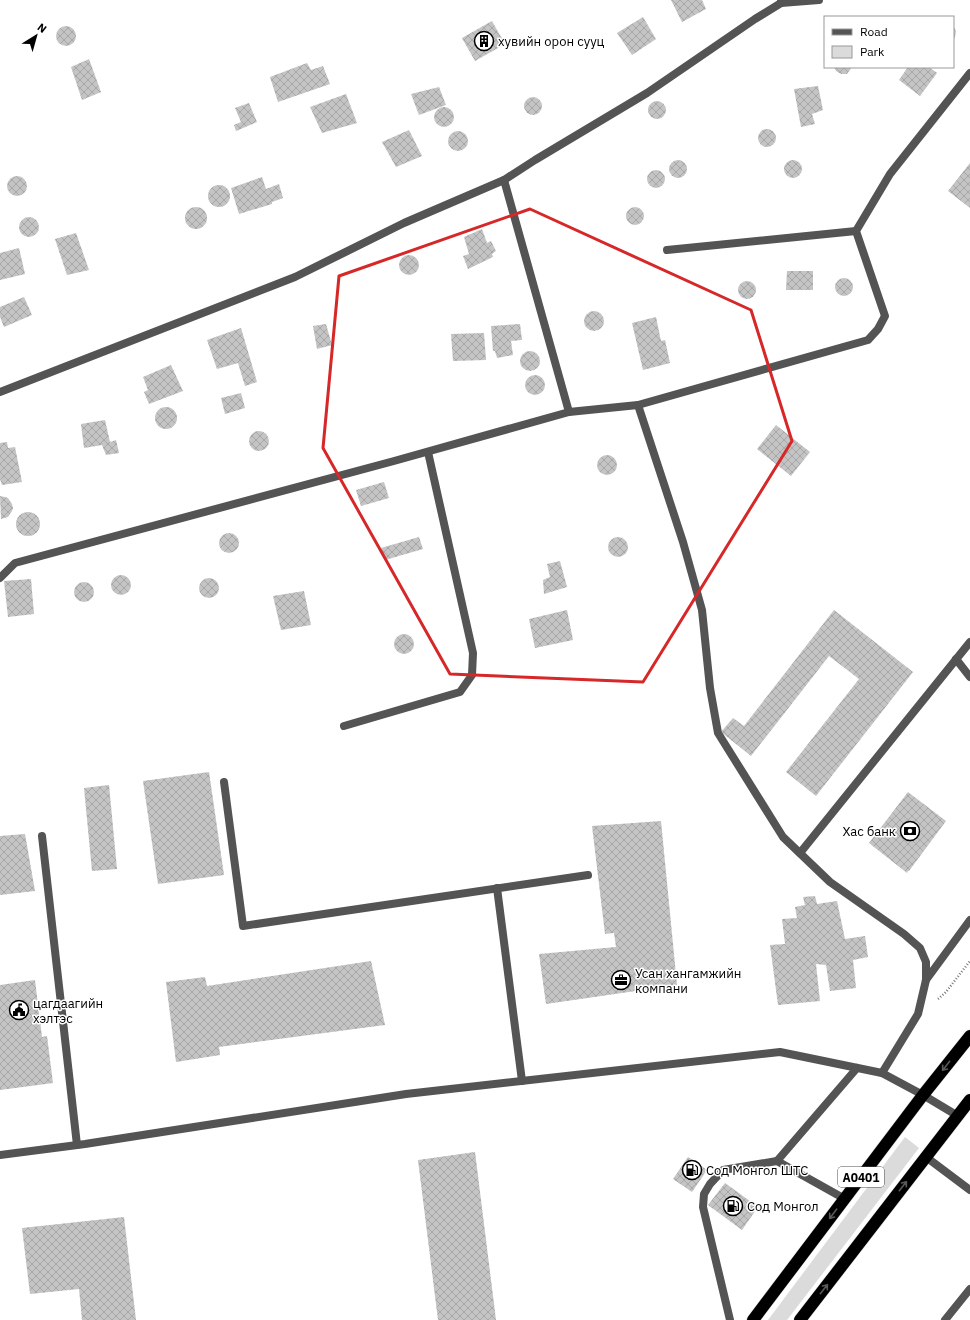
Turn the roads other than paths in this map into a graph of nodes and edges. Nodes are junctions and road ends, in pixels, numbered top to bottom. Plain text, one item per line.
1 (818, 0) edge
2 (781, 2) edge
3 (970, 73) edge
4 (504, 180) junction
5 (856, 231) junction
6 (667, 250) dead end
7 (0, 392) edge
8 (638, 405) junction
9 (569, 412) junction
10 (428, 452) junction
11 (0, 578) edge
12 (970, 642) edge
13 (956, 659) junction
14 (970, 677) edge
15 (344, 726) dead end
16 (224, 782) dead end
17 (42, 836) dead end
18 (800, 853) junction
19 (588, 875) dead end
20 (497, 888) junction
21 (970, 920) edge
22 (926, 980) junction
23 (970, 1036) edge
24 (857, 1068) junction
25 (882, 1073) junction
26 (522, 1081) junction
27 (923, 1095) junction
28 (970, 1100) edge
29 (958, 1116) junction
30 (78, 1145) junction
31 (0, 1155) edge
32 (926, 1157) junction
33 (777, 1161) junction
34 (970, 1190) edge
35 (845, 1199) junction
36 (970, 1289) edge
37 (730, 1320) edge
38 (753, 1320) edge
39 (800, 1320) edge
40 (945, 1320) edge

1 - 2 street
2 - 4 street
3 - 5 street
4 - 7 street
4 - 9 street
5 - 6 street
5 - 8 street
8 - 9 street
8 - 18 street
9 - 10 street
10 - 11 street
10 - 15 street
12 - 13 street
13 - 14 street
13 - 18 street
16 - 20 street
17 - 30 street
18 - 22 street
19 - 20 street
20 - 26 street
21 - 22 street
22 - 25 street
23 -> 27 highway, A0401
24 - 25 street
24 - 26 street
24 - 33 street
25 - 27 street
26 - 30 street
27 - 29 street
27 - 35 highway, A0401
28 - 29 highway, A0401
29 - 32 highway, A0401
30 - 31 street
32 - 34 street
39 -> 32 highway, A0401
33 - 35 street
33 - 37 street
35 -> 38 highway, A0401
36 - 40 street

